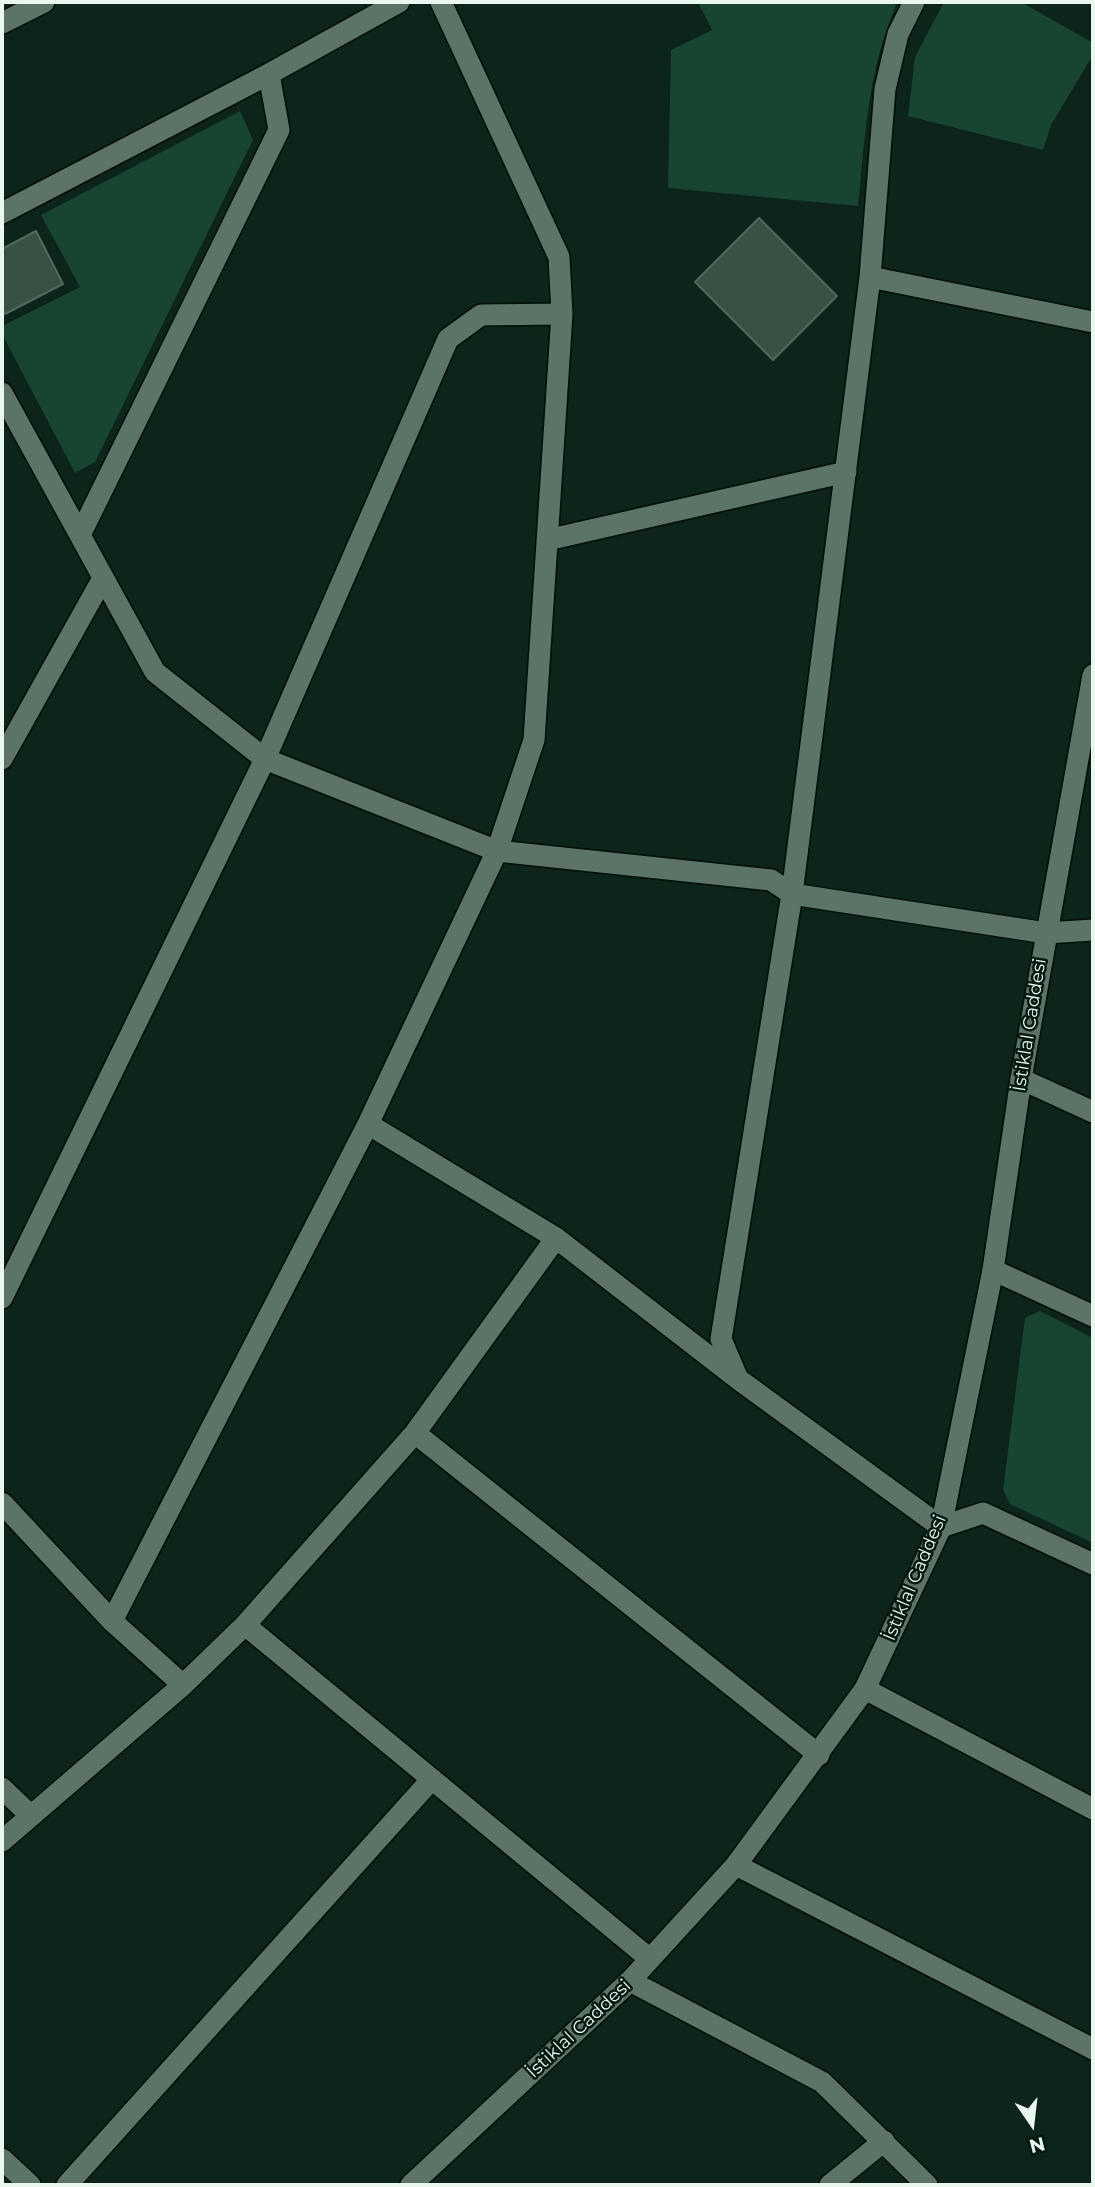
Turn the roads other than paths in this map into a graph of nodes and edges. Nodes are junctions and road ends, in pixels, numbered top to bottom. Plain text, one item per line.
1 (44, 2) edge
2 (399, 2) edge
3 (441, 2) edge
4 (914, 2) edge
5 (2, 23) edge
6 (269, 74) junction
7 (2, 213) edge
8 (870, 277) junction
9 (562, 314) junction
10 (1093, 322) edge
11 (2, 393) edge
12 (846, 472) junction
13 (80, 535) junction
14 (547, 540) junction
15 (103, 578) junction
16 (1093, 675) edge
17 (2, 759) edge
18 (265, 759) junction
19 (497, 851) junction
20 (792, 894) junction
21 (1093, 930) edge
22 (1046, 933) junction
23 (1021, 1079) junction
24 (1093, 1112) edge
25 (368, 1124) junction
26 (556, 1238) junction
27 (993, 1270) junction
28 (2, 1298) edge
29 (1093, 1316) edge
30 (738, 1379) junction
31 (415, 1433) junction
32 (2, 1503) edge
33 (941, 1527) junction
34 (1093, 1564) edge
35 (111, 1621) junction
36 (245, 1625) junction
37 (183, 1685) junction
38 (866, 1689) junction
39 (819, 1755) junction
40 (432, 1779) junction
41 (2, 1788) edge
42 (1093, 1809) edge
43 (31, 1816) junction
44 (2, 1841) edge
45 (736, 1865) junction
46 (650, 1959) junction
47 (630, 1981) junction
48 (1093, 2049) edge
49 (884, 2141) junction
50 (2, 2159) edge
51 (30, 2185) edge
52 (67, 2185) edge
53 (411, 2185) edge
54 (830, 2185) edge
55 (927, 2185) edge

1 - 5 street
2 - 6 street
3 - 9 street
4 - 8 street
6 - 7 street
6 - 13 street
8 - 10 street
8 - 12 street
9 - 14 street
9 - 18 street
11 - 13 street
12 - 14 street
12 - 20 street
13 - 15 street
14 - 19 street
15 - 17 street
15 - 18 street
16 - 22 street, İstiklal Caddesi
18 - 19 street
18 - 28 street
19 - 20 street
19 - 25 street
20 - 22 street
20 - 30 street
21 - 22 street
22 - 23 street, İstiklal Caddesi
23 - 24 street
23 - 27 street, İstiklal Caddesi
25 - 26 street
25 - 35 street
26 - 30 street
26 - 31 street
27 - 29 street
27 - 33 street, İstiklal Caddesi
30 - 33 street
31 - 36 street
31 - 39 street
32 - 35 street
33 - 34 street
33 - 38 street, İstiklal Caddesi
35 - 37 street
36 - 37 street
36 - 40 street
37 - 43 street
38 - 39 street, İstiklal Caddesi
38 - 42 street
39 - 45 street, İstiklal Caddesi
40 - 46 street
40 - 52 street
41 - 43 street
43 - 44 street
45 - 46 street, İstiklal Caddesi
45 - 48 street
46 - 47 street, İstiklal Caddesi
47 - 49 street
47 - 53 street, İstiklal Caddesi
49 - 54 street
49 - 55 street
50 - 51 street

